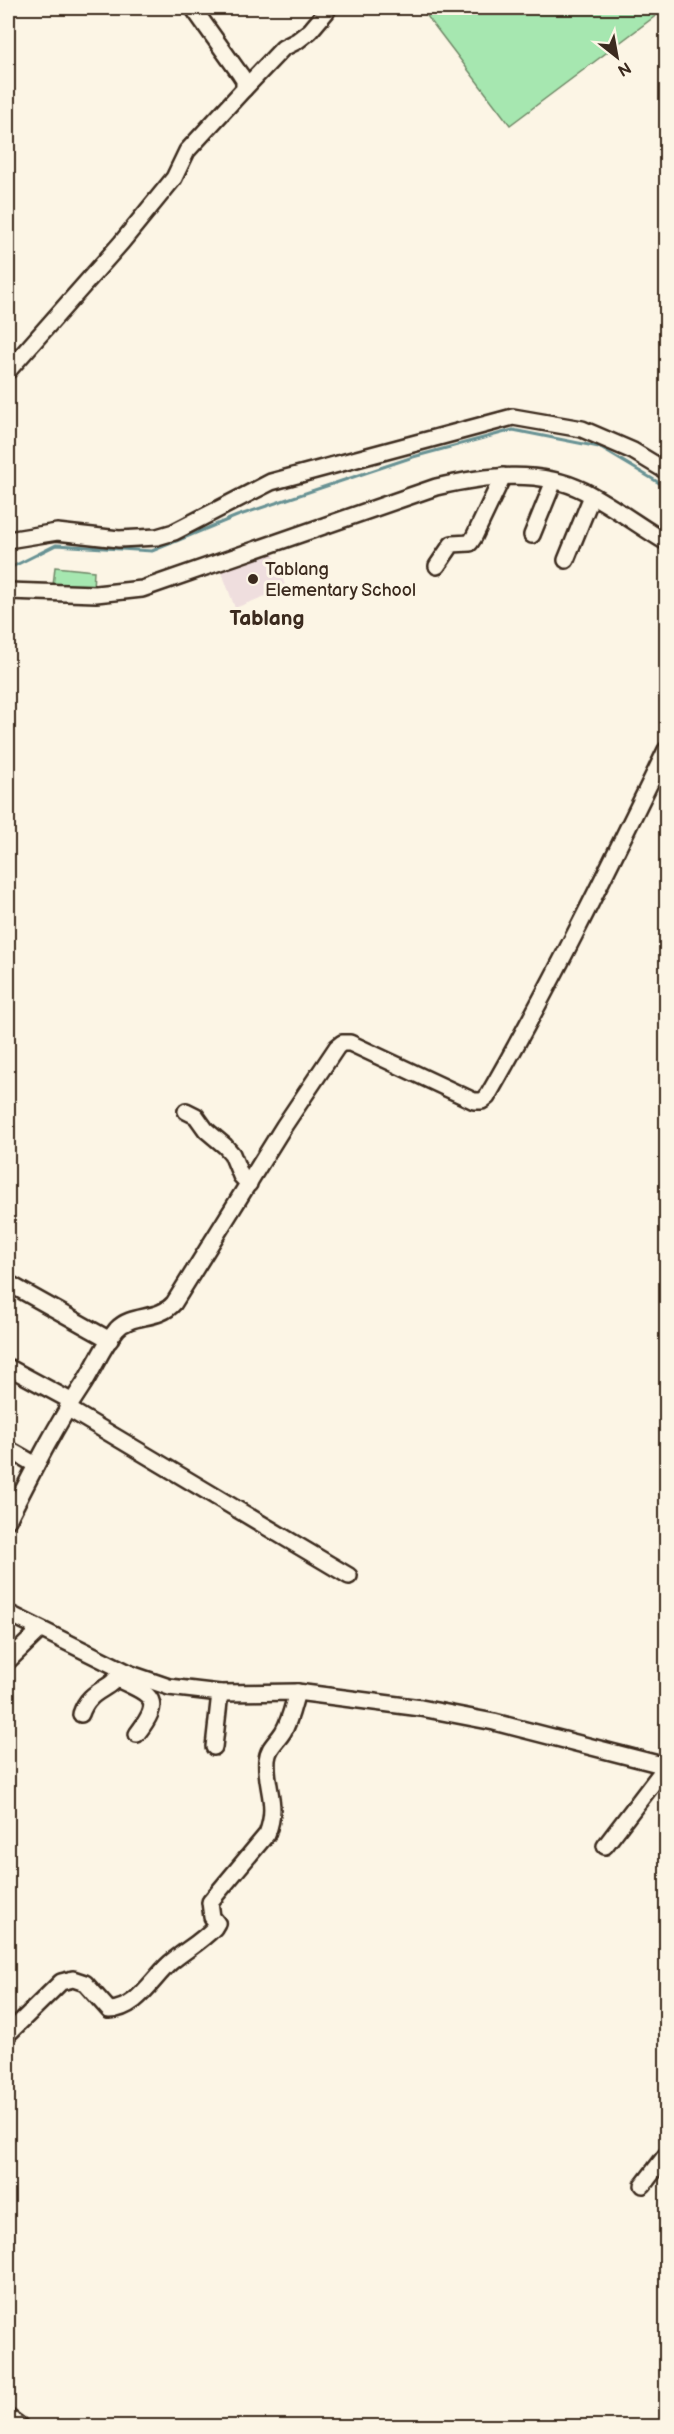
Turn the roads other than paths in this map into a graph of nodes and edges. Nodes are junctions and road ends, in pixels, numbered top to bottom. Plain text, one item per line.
1 (193, 8) edge
2 (327, 11) dead end
3 (246, 82) junction
4 (8, 370) edge
5 (666, 471) edge
6 (502, 476) junction
7 (554, 481) junction
8 (592, 496) junction
9 (532, 535) dead end
10 (8, 540) edge
11 (666, 542) edge
12 (566, 560) dead end
13 (437, 566) dead end
14 (8, 591) edge
15 (666, 750) edge
16 (186, 1112) dead end
17 (249, 1184) junction
18 (8, 1283) edge
19 (110, 1340) junction
20 (8, 1366) edge
21 (69, 1404) junction
22 (8, 1449) edge
23 (36, 1465) junction
24 (8, 1520) edge
25 (349, 1576) dead end
26 (8, 1614) edge
27 (40, 1630) junction
28 (8, 1661) edge
29 (119, 1674) junction
30 (297, 1692) junction
31 (220, 1693) junction
32 (81, 1714) dead end
33 (136, 1734) dead end
34 (214, 1747) dead end
35 (605, 1846) dead end
36 (8, 2034) edge
37 (666, 2155) edge
38 (643, 2185) dead end
39 (8, 2417) edge
40 (20, 2427) edge

1 - 3 street
2 - 3 street
3 - 4 street
5 - 10 street
6 - 7 street
6 - 13 street
6 - 14 street
7 - 8 street
7 - 9 street
8 - 11 street
8 - 12 street
15 - 17 street
16 - 17 street
17 - 19 street
18 - 19 street
19 - 21 street
20 - 21 street
21 - 23 street
21 - 25 street
22 - 23 street
23 - 24 street
26 - 27 street
27 - 28 street
27 - 29 street
29 - 31 street
29 - 32 street
29 - 33 street
30 - 31 street
30 - 35 street
30 - 36 street
31 - 34 street
37 - 38 street
39 - 40 street

